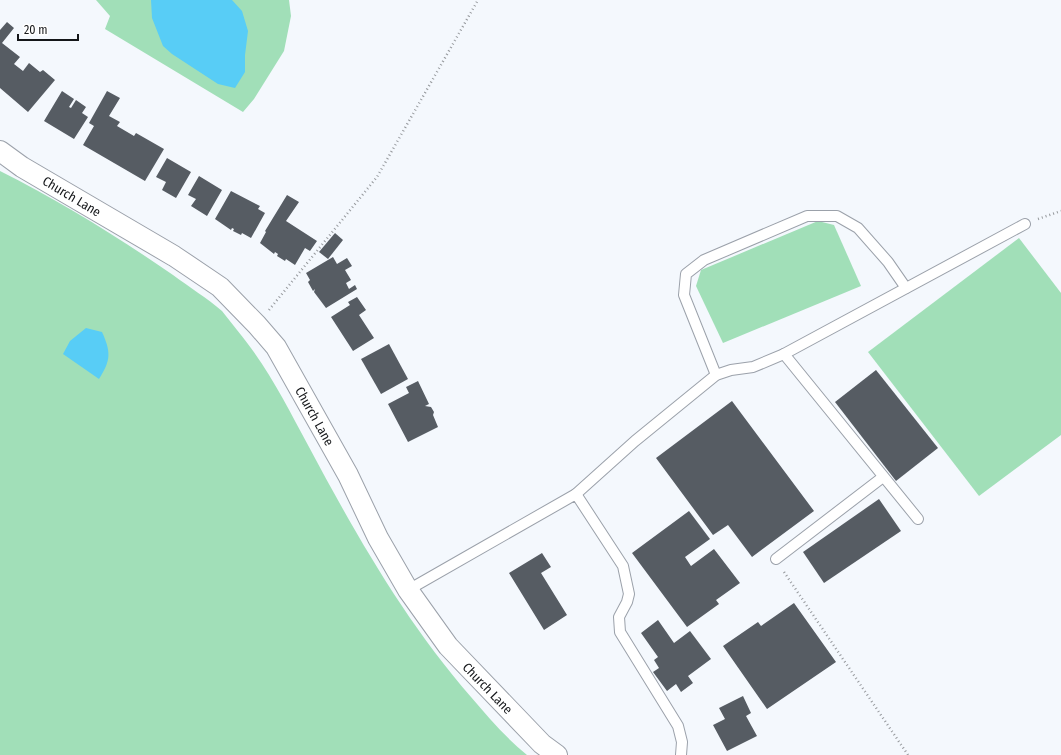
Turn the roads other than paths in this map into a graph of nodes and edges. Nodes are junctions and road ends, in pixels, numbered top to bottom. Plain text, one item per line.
1 (0, 151) edge
2 (1025, 224) road end
3 (906, 288) junction
4 (784, 354) junction
5 (716, 375) junction
6 (883, 477) junction
7 (576, 494) junction
8 (918, 519) dead end
9 (776, 559) road end
10 (408, 590) junction
11 (557, 755) edge
12 (681, 755) edge

1 - 10 street, Church Lane
2 - 3 lane
3 - 4 lane
3 - 5 lane
4 - 5 lane
4 - 6 lane
5 - 7 lane
6 - 8 lane
6 - 9 lane
7 - 10 lane
7 - 12 lane
10 - 11 street, Church Lane

